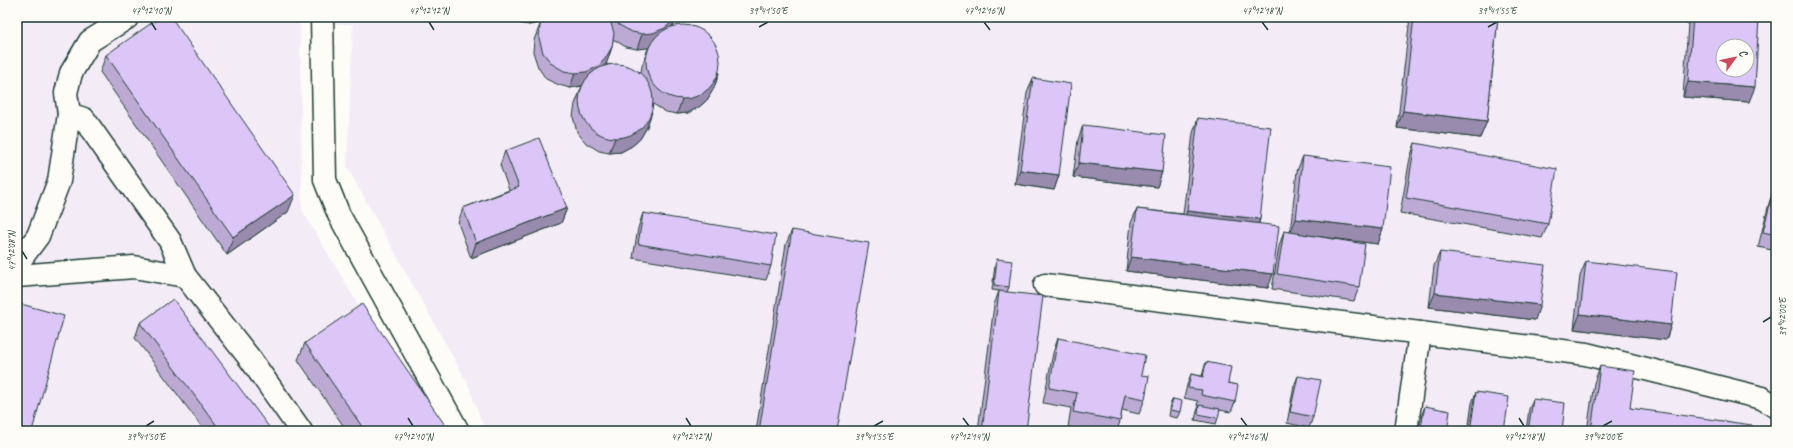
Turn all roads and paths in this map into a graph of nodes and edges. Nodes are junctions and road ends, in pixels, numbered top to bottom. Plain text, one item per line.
1 (322, 17) edge
2 (127, 18) edge
3 (69, 114) junction
4 (17, 264) edge
5 (17, 276) edge
6 (185, 276) junction
7 (1045, 285) dead end
8 (1420, 332) junction
9 (1776, 407) edge
10 (301, 431) edge
11 (458, 431) edge
12 (1406, 431) edge

1 - 11 lane
2 - 3 lane
3 - 4 lane
3 - 6 lane
5 - 6 lane
6 - 10 lane
7 - 8 lane
8 - 9 lane
8 - 12 lane

